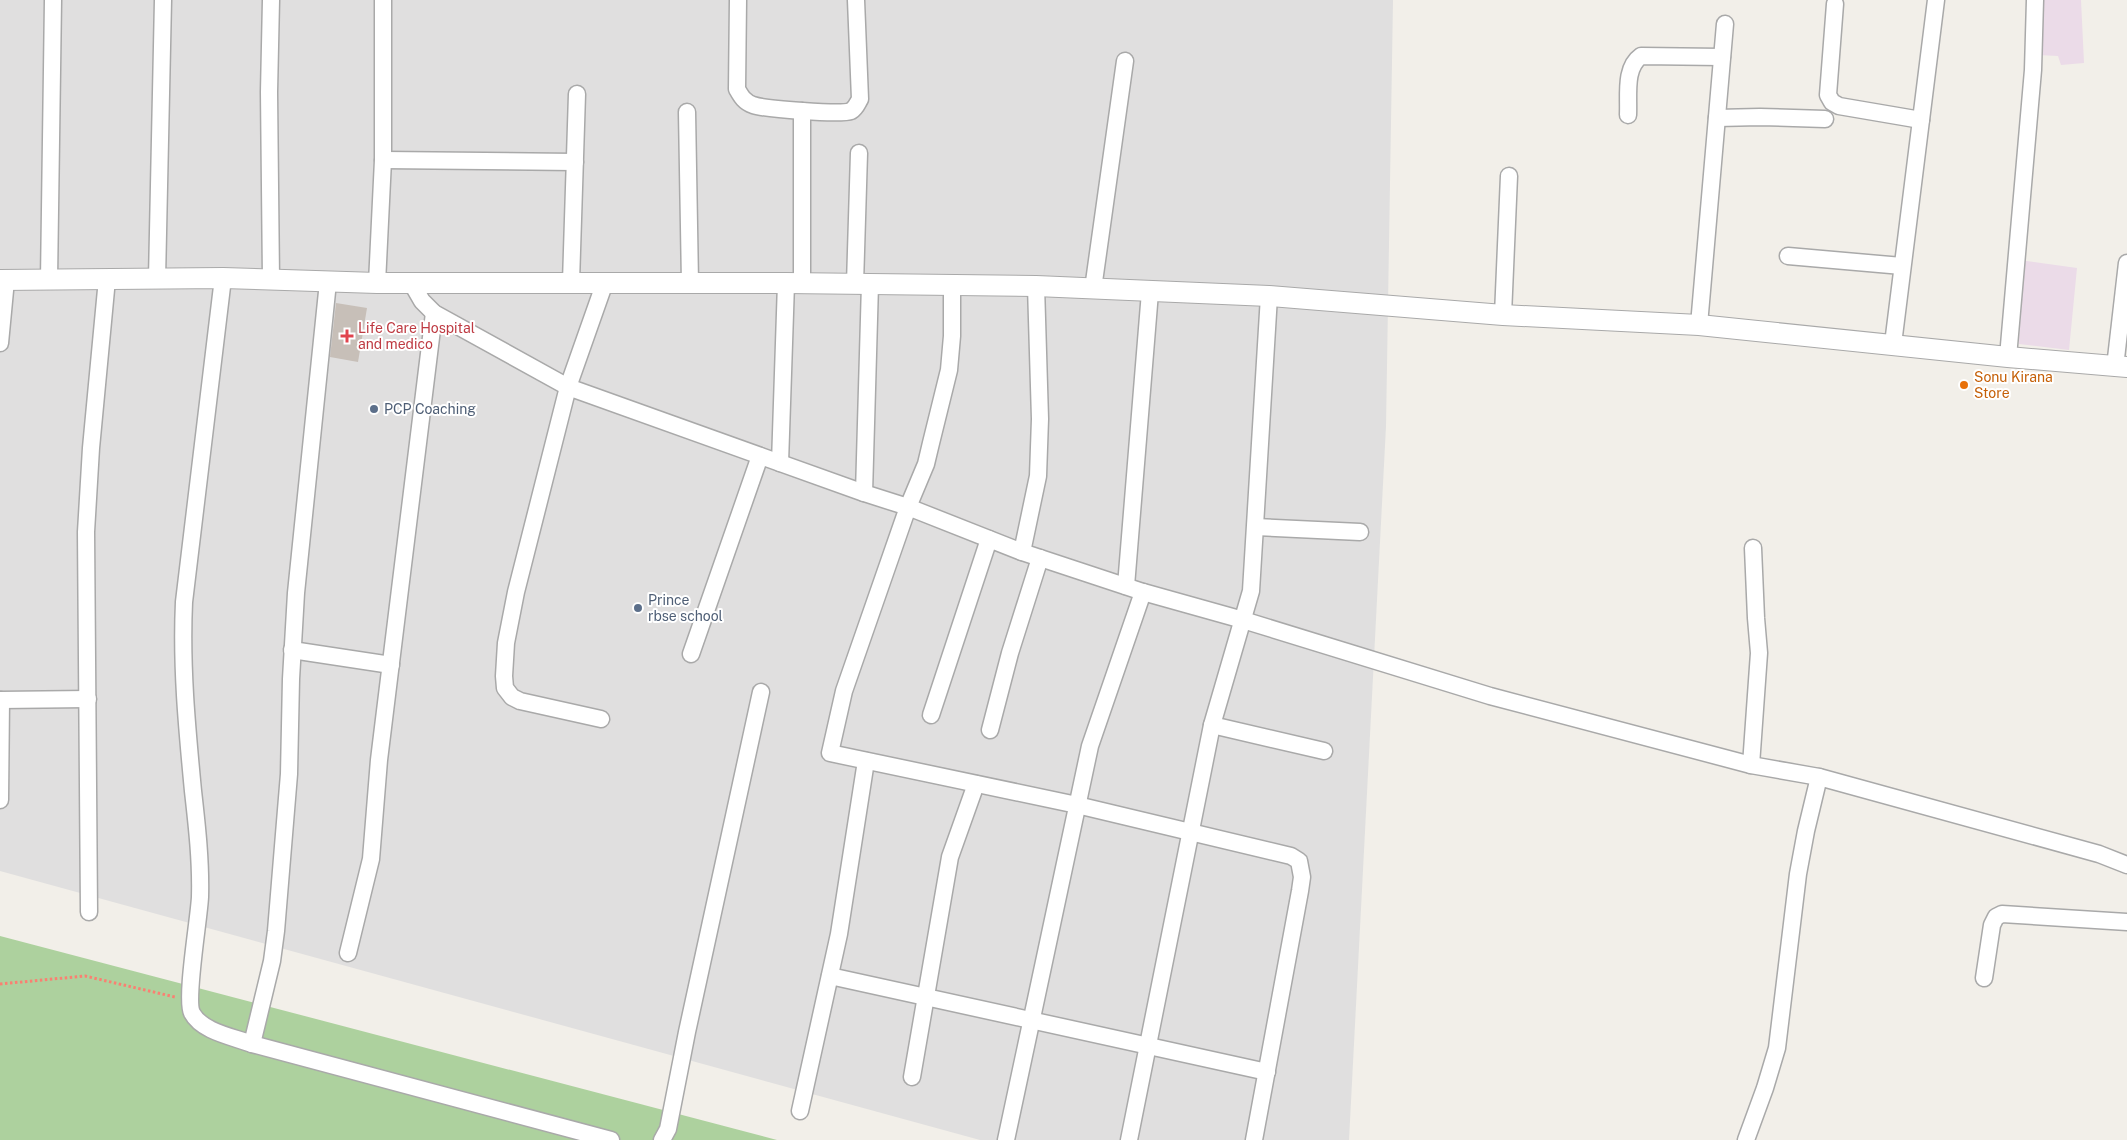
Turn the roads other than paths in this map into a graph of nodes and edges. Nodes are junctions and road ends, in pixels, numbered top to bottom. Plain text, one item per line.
1 (54, 0) edge
2 (163, 0) edge
3 (271, 0) edge
4 (383, 0) edge
5 (738, 0) edge
6 (856, 0) edge
7 (1936, 0) edge
8 (2035, 0) edge
9 (1835, 4) dead end
10 (1725, 24) dead end
11 (1722, 57) junction
12 (1126, 60) dead end
13 (578, 94) dead end
14 (802, 111) junction
15 (686, 112) dead end
16 (1628, 115) dead end
17 (1717, 118) junction
18 (1825, 119) dead end
19 (1921, 120) junction
20 (859, 153) dead end
21 (383, 160) junction
22 (575, 162) junction
23 (1509, 176) dead end
24 (1788, 256) dead end
25 (2127, 263) edge
26 (1902, 266) junction
27 (223, 278) junction
28 (157, 279) junction
29 (3, 280) edge
30 (50, 280) junction
31 (107, 280) junction
32 (271, 280) junction
33 (328, 282) junction
34 (411, 282) junction
35 (571, 282) junction
36 (605, 282) junction
37 (690, 282) junction
38 (377, 283) junction
39 (794, 283) junction
40 (863, 284) junction
41 (952, 285) junction
42 (1036, 286) junction
43 (1093, 289) junction
44 (1150, 292) junction
45 (1269, 296) junction
46 (434, 313) junction
47 (1503, 315) junction
48 (1699, 325) junction
49 (0, 343) edge
50 (1893, 344) junction
51 (2008, 357) junction
52 (2121, 367) edge
53 (568, 387) junction
54 (760, 456) junction
55 (780, 463) junction
56 (864, 493) junction
57 (908, 507) junction
58 (1256, 527) junction
59 (1360, 532) dead end
60 (989, 539) junction
61 (1753, 548) dead end
62 (1022, 552) junction
63 (1040, 558) junction
64 (1126, 586) junction
65 (1143, 592) junction
66 (1243, 620) junction
67 (292, 650) junction
68 (691, 654) dead end
69 (391, 665) junction
70 (761, 692) dead end
71 (88, 699) junction
72 (0, 700) edge
73 (931, 715) dead end
74 (601, 718) dead end
75 (1212, 725) junction
76 (990, 730) dead end
77 (1324, 751) dead end
78 (866, 761) junction
79 (1751, 765) junction
80 (1819, 777) junction
81 (976, 784) junction
82 (0, 800) edge
83 (1078, 805) junction
84 (1190, 830) junction
85 (2127, 865) edge
86 (89, 912) dead end
87 (2127, 922) edge
88 (348, 953) dead end
89 (830, 976) junction
90 (1984, 978) dead end
91 (926, 997) junction
92 (1032, 1021) junction
93 (252, 1044) junction
94 (1148, 1046) junction
95 (1267, 1072) junction
96 (912, 1077) dead end
97 (800, 1111) dead end
98 (611, 1140) edge
99 (662, 1140) edge
100 (1006, 1140) edge
101 (1129, 1140) edge
102 (1254, 1140) edge
103 (1746, 1140) edge

1 - 30 street
2 - 28 street
3 - 32 street
4 - 21 street
5 - 14 street
6 - 14 street
7 - 19 street
8 - 51 street
9 - 19 street
10 - 11 street
11 - 16 street
11 - 17 street
12 - 43 street
13 - 22 street
14 - 39 street
15 - 37 street
17 - 18 street
17 - 48 street
19 - 26 street
20 - 40 street
21 - 22 street
21 - 38 street
22 - 35 street
23 - 47 street
24 - 26 street
25 - 52 street
26 - 50 street
27 - 28 street
27 - 32 street
27 - 93 street
28 - 31 street
29 - 30 street
29 - 49 street
30 - 31 street
31 - 71 street
32 - 33 street
33 - 38 street
33 - 67 street
34 - 35 street
34 - 38 street
34 - 46 street
35 - 36 street
36 - 37 street
36 - 53 street
37 - 39 street
39 - 40 street
39 - 55 street
40 - 41 street
40 - 56 street
41 - 42 street
41 - 57 street
42 - 43 street
42 - 62 street
43 - 44 street
44 - 45 street
44 - 64 street
45 - 47 street
45 - 58 street
46 - 53 street
46 - 69 street
47 - 48 street
48 - 50 street
50 - 51 street
51 - 52 street
53 - 54 street
53 - 74 street
54 - 55 street
54 - 68 street
55 - 56 street
56 - 57 street
57 - 60 street
57 - 78 street
58 - 59 street
58 - 66 street
60 - 62 street
60 - 73 street
61 - 79 street
62 - 63 street
63 - 64 street
63 - 76 street
64 - 65 street
65 - 66 street
65 - 83 street
66 - 75 street
66 - 79 street
67 - 69 street
67 - 93 street
69 - 88 street
70 - 99 street
71 - 72 street
71 - 86 street
72 - 82 street
75 - 77 street
75 - 84 street
78 - 81 street
78 - 89 street
79 - 80 street
80 - 85 street
80 - 103 street
81 - 83 street
81 - 91 street
83 - 84 street
83 - 92 street
84 - 94 street
84 - 95 street
87 - 90 street
89 - 91 street
89 - 97 street
91 - 92 street
91 - 96 street
92 - 94 street
92 - 100 street
93 - 98 street
94 - 95 street
94 - 101 street
95 - 102 street

